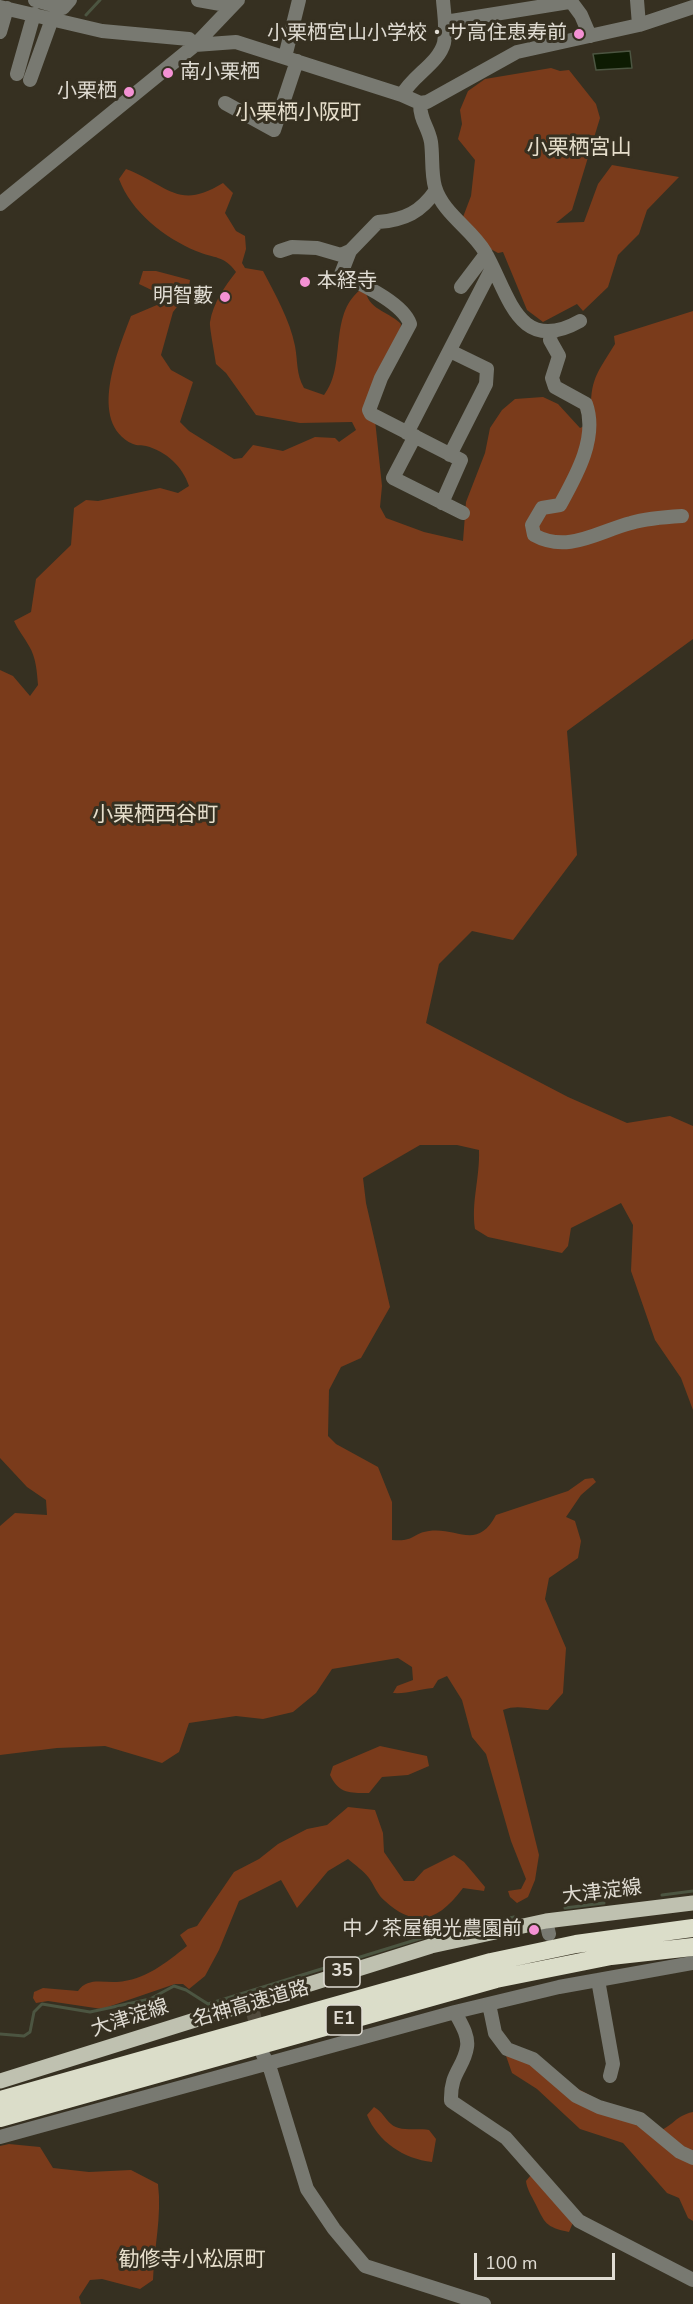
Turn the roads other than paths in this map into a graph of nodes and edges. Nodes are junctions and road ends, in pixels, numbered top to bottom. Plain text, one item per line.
1 (35, 0) edge
2 (70, 0) edge
3 (198, 0) edge
4 (299, 0) edge
5 (443, 0) edge
6 (637, 0) edge
7 (570, 1) edge
8 (235, 3) edge
9 (693, 7) edge
10 (3, 8) edge
11 (34, 14) junction
12 (52, 19) junction
13 (445, 22) junction
14 (639, 26) junction
15 (0, 32) edge
16 (590, 36) junction
17 (195, 45) junction
18 (291, 59) junction
19 (17, 74) dead end
20 (30, 80) dead end
21 (402, 95) junction
22 (225, 103) dead end
23 (420, 103) junction
24 (436, 190) junction
25 (0, 204) edge
26 (280, 251) dead end
27 (350, 251) junction
28 (486, 254) junction
29 (492, 268) junction
30 (461, 287) dead end
31 (580, 321) dead end
32 (551, 333) junction
33 (450, 351) junction
34 (411, 435) junction
35 (450, 455) junction
36 (442, 503) junction
37 (463, 513) dead end
38 (682, 516) dead end
39 (693, 1903) edge
40 (693, 1928) edge
41 (693, 1947) edge
42 (693, 1963) edge
43 (598, 1980) junction
44 (489, 2004) junction
45 (455, 2012) junction
46 (266, 2060) junction
47 (610, 2076) dead end
48 (0, 2081) edge
49 (0, 2100) edge
50 (0, 2118) edge
51 (0, 2137) edge
52 (693, 2157) edge
53 (693, 2280) edge
54 (484, 2304) edge

1 - 2 street
3 - 8 street
4 - 18 street
5 - 13 street
6 - 14 street
7 - 13 street
7 - 16 street
8 - 17 street
9 - 14 street
10 - 11 street
10 - 15 street
11 - 12 street
11 - 19 street
12 - 17 street
12 - 20 street
13 - 21 street
14 - 16 street
16 - 23 street
17 - 18 street
17 - 25 street
18 - 21 street
18 - 22 street
21 - 23 street
23 - 24 street
24 - 27 street
24 - 28 street
26 - 27 street
27 - 34 street
28 - 29 street
28 - 30 street
29 - 32 street
29 - 33 street
31 - 32 street
32 - 38 street
33 - 34 street
33 - 35 street
34 - 35 street
34 - 36 street
35 - 36 street
36 - 37 street
39 - 48 main road, 大津淀線 / 35
40 - 49 highway, 名神高速道路 / E1
41 - 50 highway, 名神高速道路 / E1
42 - 43 street
43 - 44 street
43 - 47 street
44 - 45 street
44 - 52 street
45 - 46 street
45 - 53 street
46 - 51 street
46 - 54 street

